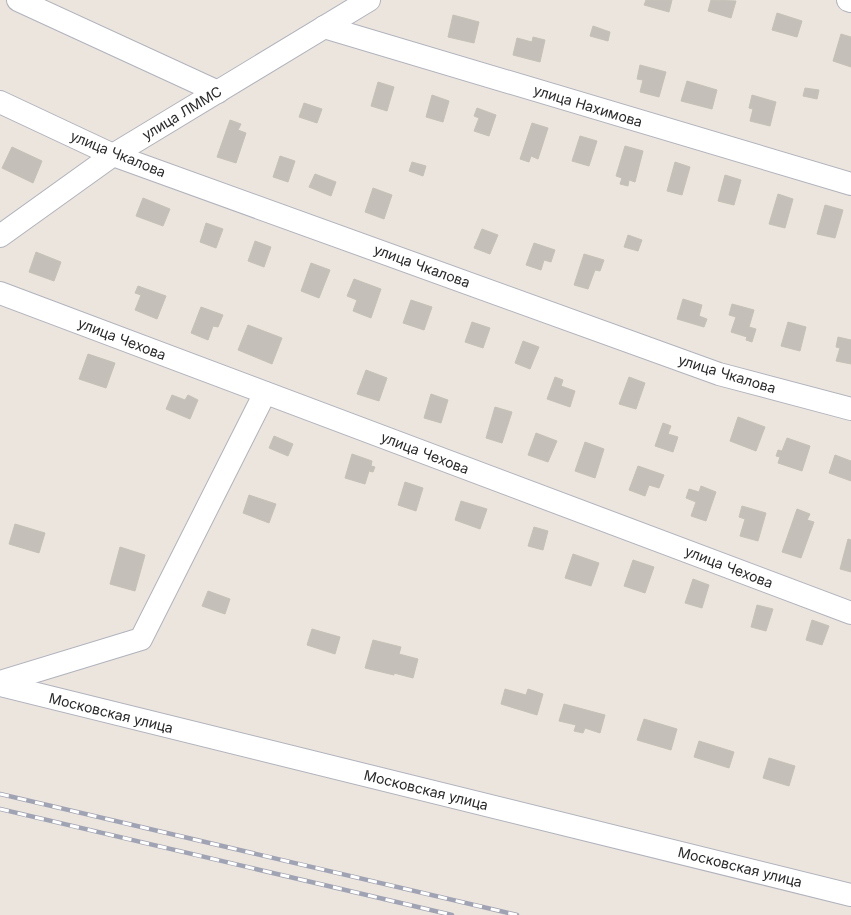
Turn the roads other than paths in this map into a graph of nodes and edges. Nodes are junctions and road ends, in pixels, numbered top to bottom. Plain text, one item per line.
1 (18, 0) edge
2 (369, 0) edge
3 (324, 27) junction
4 (218, 92) junction
5 (0, 102) edge
6 (113, 155) junction
7 (851, 184) edge
8 (0, 236) edge
9 (0, 293) edge
10 (265, 393) junction
11 (851, 409) edge
12 (851, 613) edge
13 (0, 684) edge
14 (851, 894) edge

1 - 4 street
2 - 3 street, улица ЛММС
3 - 4 street, улица ЛММС
3 - 7 street, улица Нахимова
4 - 6 street, улица ЛММС
5 - 6 street, улица Чкалова
6 - 8 street, улица ЛММС
6 - 11 street, улица Чкалова
9 - 10 street, улица Чехова
10 - 12 street, улица Чехова
10 - 13 street
13 - 14 street, Московская улица

